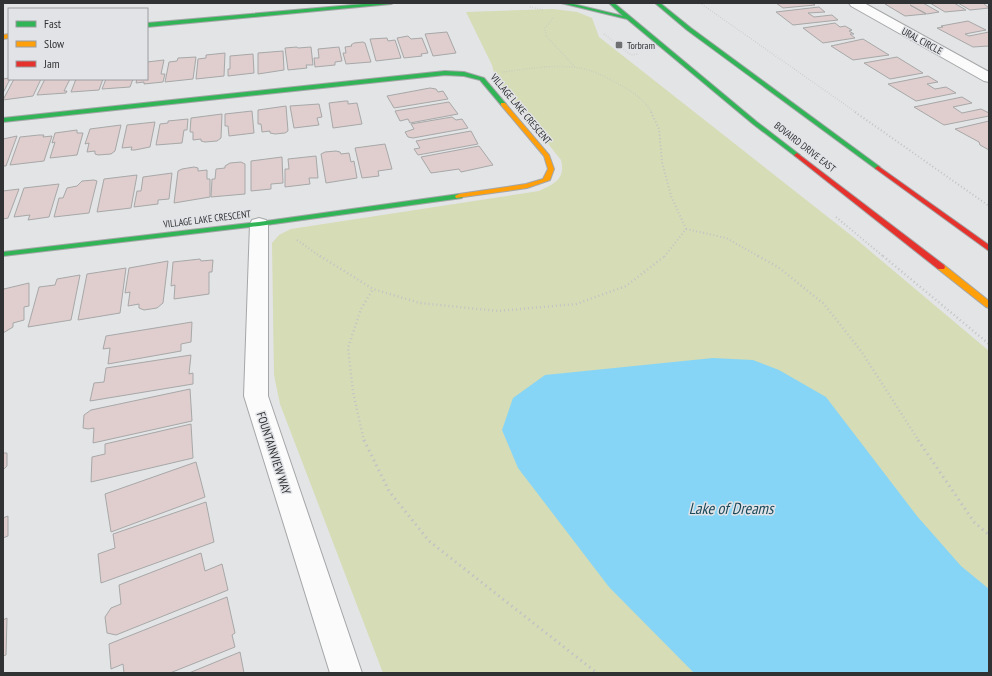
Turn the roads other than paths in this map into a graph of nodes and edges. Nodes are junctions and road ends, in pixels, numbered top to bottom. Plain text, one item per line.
1 (391, 3) edge
2 (563, 3) edge
3 (611, 3) edge
4 (657, 3) edge
5 (855, 3) edge
6 (683, 10) dead end
7 (628, 19) junction
8 (148, 25) edge
9 (689, 29) junction
10 (989, 78) edge
11 (3, 120) edge
12 (259, 224) junction
13 (989, 249) edge
14 (3, 254) edge
15 (989, 305) edge
16 (346, 673) edge

1 - 8 main road
2 - 7 main road
3 - 7 main road, BOVAIRD DRIVE EAST
4 - 9 main road
5 - 10 street, URAL CIRCLE
6 - 9 main road
7 - 15 main road, BOVAIRD DRIVE EAST
9 - 13 main road
11 - 12 main road, VILLAGE LAKE CRESCENT
12 - 14 main road, VILLAGE LAKE CRESCENT
12 - 16 street, FOUNTAINVIEW WAY

